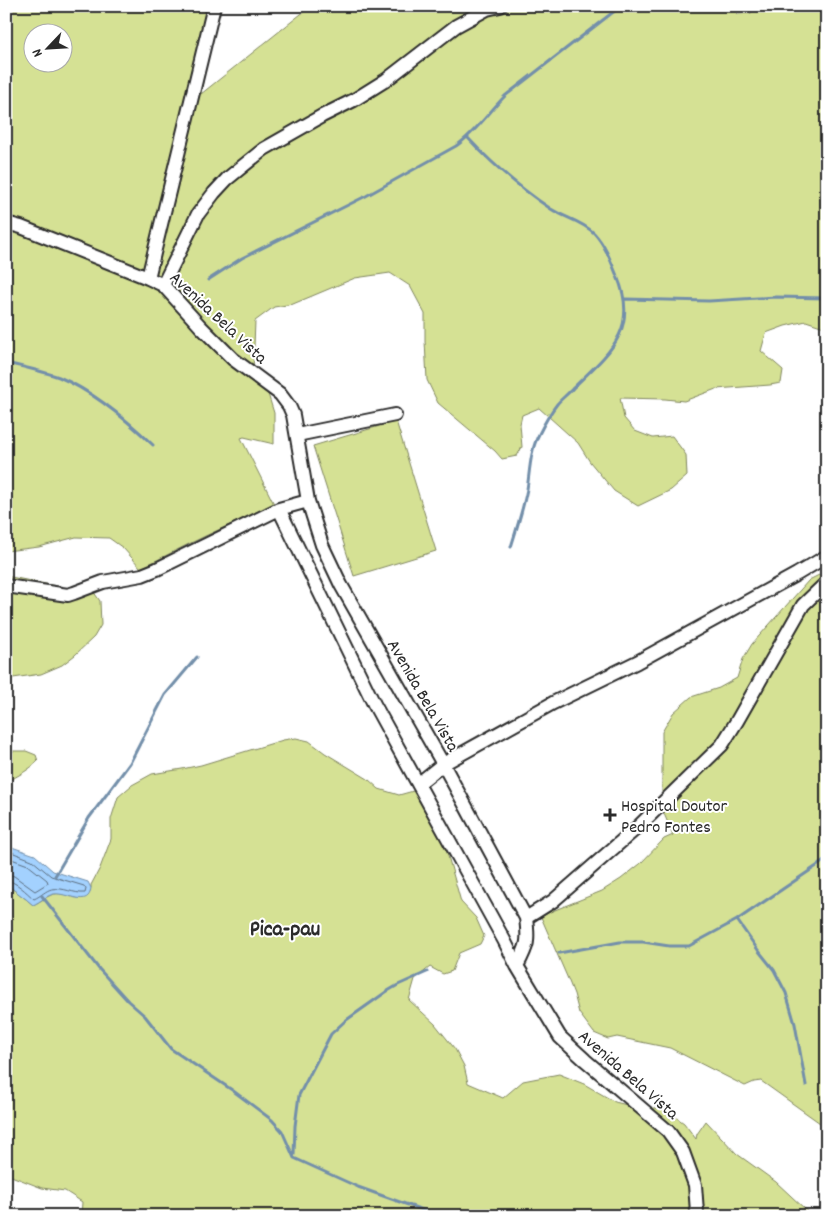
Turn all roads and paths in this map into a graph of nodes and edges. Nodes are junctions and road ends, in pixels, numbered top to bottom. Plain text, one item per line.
1 (214, 6) edge
2 (500, 6) edge
3 (6, 223) edge
4 (148, 278) junction
5 (163, 286) junction
6 (395, 416) dead end
7 (297, 435) junction
8 (308, 501) junction
9 (279, 509) junction
10 (827, 556) edge
11 (827, 582) edge
12 (6, 586) edge
13 (442, 764) junction
14 (418, 784) junction
15 (526, 918) junction
16 (517, 966) junction
17 (696, 1216) edge

1 - 4 street
2 - 5 street
3 - 4 street, Avenida Bela Vista
4 - 5 street, Avenida Bela Vista
5 - 7 street, Avenida Bela Vista
6 - 7 street
7 - 8 street, Avenida Bela Vista
8 - 9 street
8 - 13 street, Avenida Bela Vista
9 - 12 street
9 - 14 street, Avenida Bela Vista
10 - 13 street
11 - 15 street
13 - 14 street
13 - 15 street, Avenida Bela Vista
14 - 16 street, Avenida Bela Vista
15 - 16 street, Avenida Bela Vista
16 - 17 street, Avenida Bela Vista

